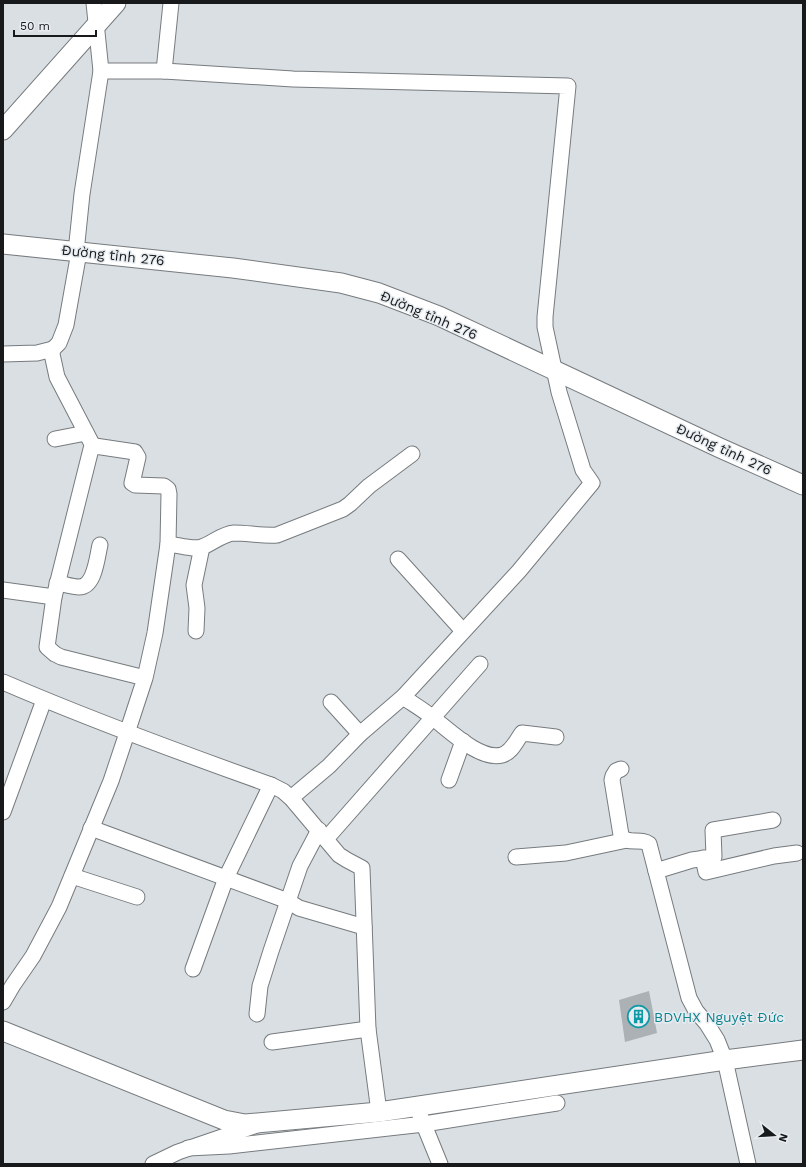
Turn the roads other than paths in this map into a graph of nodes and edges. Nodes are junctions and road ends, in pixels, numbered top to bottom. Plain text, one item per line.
1 (94, 3) edge
2 (116, 3) edge
3 (171, 3) edge
4 (96, 25) junction
5 (101, 71) junction
6 (164, 71) junction
7 (3, 130) edge
8 (3, 244) edge
9 (78, 252) junction
10 (53, 349) junction
11 (3, 354) edge
12 (554, 369) junction
13 (86, 433) junction
14 (55, 439) dead end
15 (93, 446) junction
16 (412, 454) dead end
17 (803, 485) edge
18 (168, 544) junction
19 (100, 545) dead end
20 (202, 547) junction
21 (398, 559) dead end
22 (3, 590) edge
23 (55, 590) junction
24 (196, 631) dead end
25 (463, 632) junction
26 (480, 664) dead end
27 (145, 678) junction
28 (3, 682) edge
29 (403, 697) junction
30 (44, 700) junction
31 (331, 702) dead end
32 (433, 717) junction
33 (127, 733) junction
34 (360, 734) junction
35 (556, 737) dead end
36 (463, 741) junction
37 (621, 769) dead end
38 (449, 780) dead end
39 (271, 785) junction
40 (292, 798) junction
41 (3, 812) edge
42 (773, 820) dead end
43 (91, 828) junction
44 (322, 834) junction
45 (627, 840) junction
46 (797, 853) dead end
47 (516, 857) dead end
48 (703, 858) junction
49 (656, 871) junction
50 (72, 876) junction
51 (226, 878) junction
52 (137, 897) dead end
53 (288, 901) junction
54 (364, 927) junction
55 (193, 969) dead end
56 (3, 1002) edge
57 (257, 1014) dead end
58 (368, 1029) junction
59 (3, 1031) edge
60 (272, 1042) dead end
61 (803, 1050) edge
62 (725, 1060) junction
63 (557, 1104) dead end
64 (416, 1106) junction
65 (378, 1112) junction
66 (262, 1123) junction
67 (424, 1124) junction
68 (188, 1148) junction
69 (153, 1164) edge
70 (440, 1164) edge
71 (748, 1164) edge

1 - 4 street
2 - 4 main road
3 - 6 street
4 - 5 street
4 - 7 main road
5 - 6 street
5 - 9 street
6 - 12 street
8 - 9 main road, Đường tỉnh 276
9 - 10 street
9 - 12 main road, Đường tỉnh 276
10 - 11 street
10 - 13 street
12 - 17 main road, Đường tỉnh 276
12 - 25 street
13 - 14 street
13 - 15 street
15 - 18 street
15 - 23 street
16 - 20 street
18 - 20 street
18 - 27 street
19 - 23 street
20 - 24 street
21 - 25 street
22 - 23 street
23 - 27 street
25 - 29 street
26 - 32 street
27 - 33 street
28 - 30 street
29 - 32 street
29 - 34 street
30 - 33 street
30 - 41 street
31 - 34 street
32 - 36 street
32 - 44 street
33 - 39 street
33 - 43 street
34 - 40 street
35 - 36 street
36 - 38 street
37 - 45 street
39 - 40 street
39 - 51 street
40 - 44 street
42 - 48 street
43 - 50 street
43 - 51 street
44 - 53 street
44 - 54 street
45 - 47 street
45 - 49 street
46 - 48 street
48 - 49 street
49 - 62 street
50 - 52 street
50 - 56 street
51 - 53 street
51 - 55 street
53 - 54 street
53 - 57 street
54 - 58 street
58 - 60 street
58 - 65 street
59 - 66 main road
61 - 62 main road
62 - 64 main road
62 - 71 street
63 - 67 street
64 - 65 main road
64 - 67 street
65 - 66 main road
66 - 68 street
67 - 68 street
67 - 70 street
68 - 69 street

